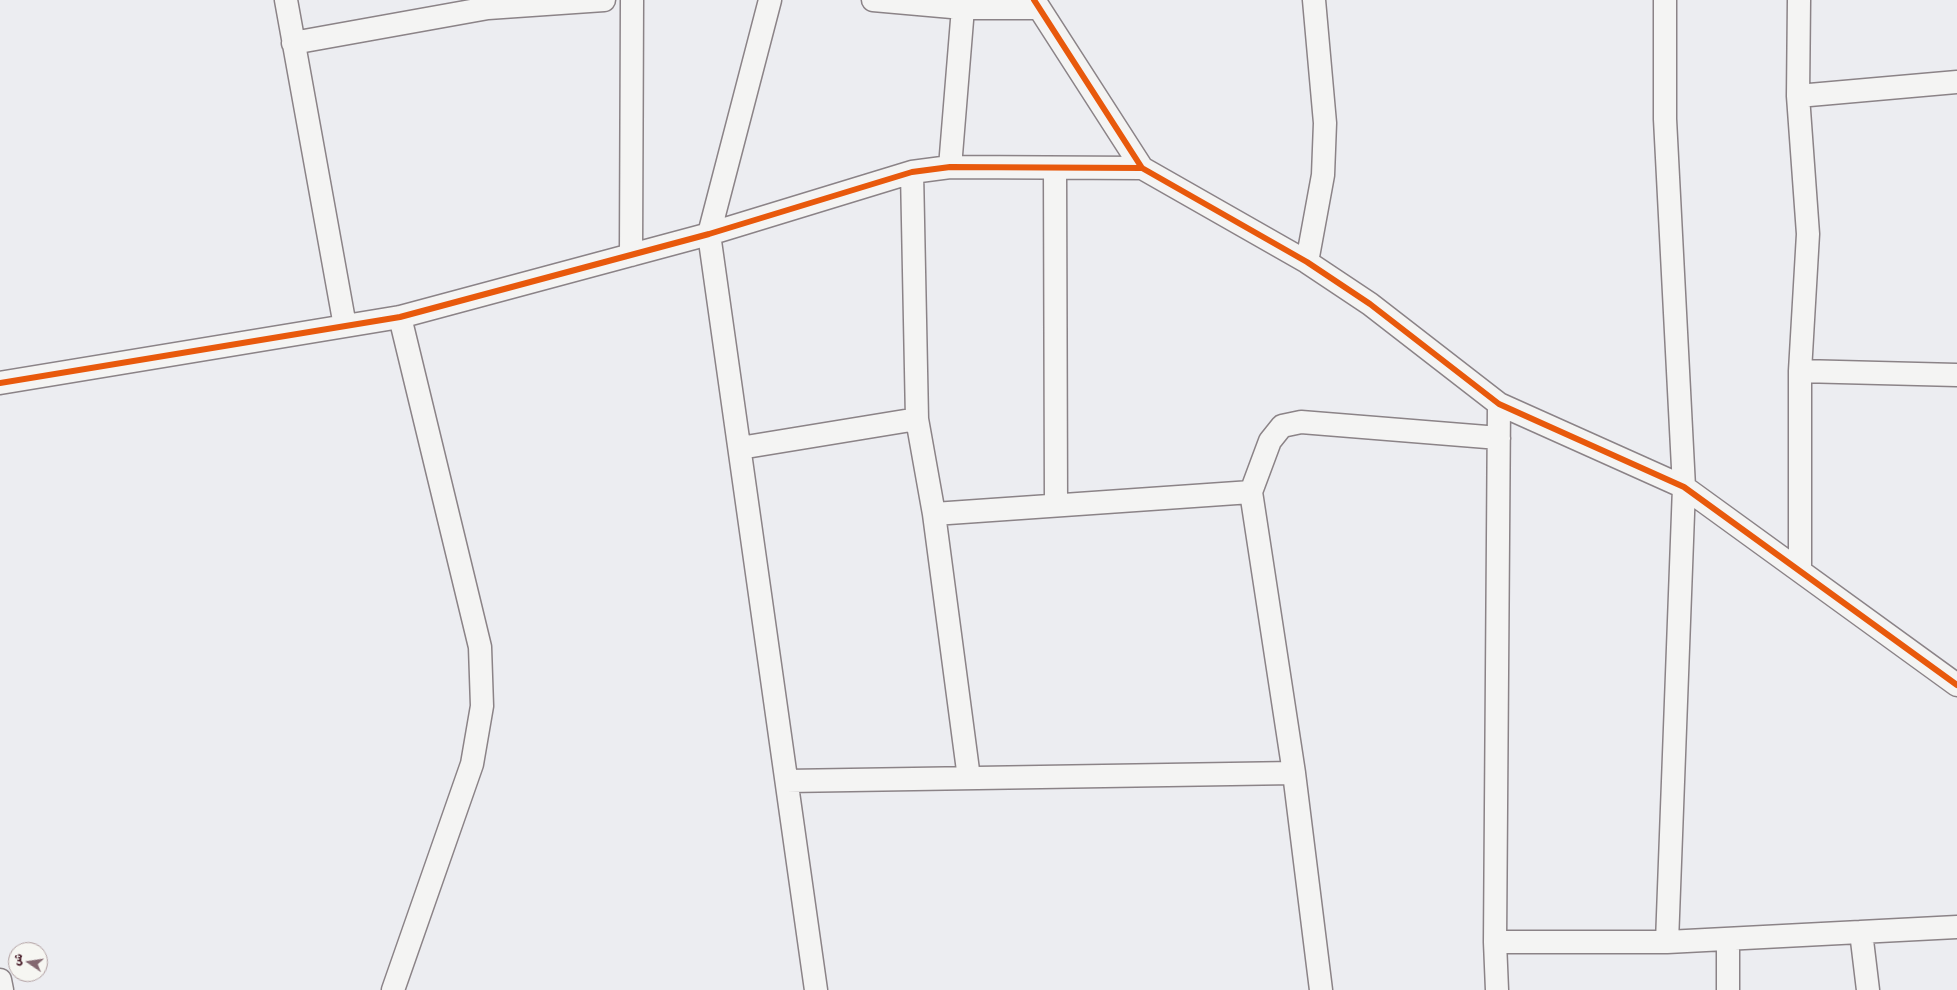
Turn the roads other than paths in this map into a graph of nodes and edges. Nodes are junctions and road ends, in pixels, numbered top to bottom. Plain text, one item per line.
1 (286, 0) edge
2 (604, 0) edge
3 (632, 0) edge
4 (770, 0) edge
5 (873, 0) edge
6 (1314, 0) edge
7 (1665, 0) edge
8 (1799, 0) edge
9 (485, 4) edge
10 (1037, 4) edge
11 (963, 8) junction
12 (293, 43) junction
13 (1957, 82) edge
14 (1798, 96) junction
15 (950, 167) junction
16 (1055, 168) junction
17 (1142, 168) junction
18 (912, 172) junction
19 (709, 234) junction
20 (631, 255) junction
21 (1307, 262) junction
22 (400, 317) junction
23 (344, 326) junction
24 (1800, 371) junction
25 (1957, 375) edge
26 (0, 383) edge
27 (1499, 404) junction
28 (917, 419) junction
29 (1499, 438) junction
30 (740, 448) junction
31 (1684, 487) junction
32 (1251, 492) junction
33 (1056, 505) junction
34 (934, 514) junction
35 (1800, 571) junction
36 (1957, 685) edge
37 (1294, 773) junction
38 (970, 778) junction
39 (787, 781) junction
40 (1957, 927) edge
41 (1861, 932) junction
42 (1728, 939) junction
43 (1495, 942) junction
44 (1667, 942) junction
45 (0, 980) edge
46 (2, 990) edge
47 (393, 990) edge
48 (816, 990) edge
49 (1321, 990) edge
50 (1496, 990) edge
51 (1728, 990) edge
52 (1868, 990) edge

1 - 12 street
2 - 9 street
3 - 20 street
4 - 19 street
5 - 11 street
6 - 21 street
7 - 31 street
8 - 14 street
9 - 12 street
10 - 11 street
10 - 17 street
11 - 15 street
12 - 23 street
13 - 14 street
14 - 24 street
15 - 16 street
15 - 18 street
16 - 17 street
16 - 33 street
17 - 21 street
18 - 19 street
18 - 28 street
19 - 20 street
19 - 30 street
20 - 22 street
21 - 27 street
22 - 23 street
22 - 47 street
23 - 26 street
24 - 25 street
24 - 35 street
27 - 29 street
27 - 31 street
28 - 30 street
28 - 34 street
29 - 32 street
29 - 43 street
30 - 39 street
31 - 35 street
31 - 44 street
32 - 33 street
32 - 37 street
33 - 34 street
34 - 38 street
35 - 36 street
37 - 38 street
37 - 49 street
38 - 39 street
39 - 48 street
40 - 41 street
41 - 42 street
41 - 52 street
42 - 44 street
42 - 51 street
43 - 44 street
43 - 50 street
45 - 46 street

